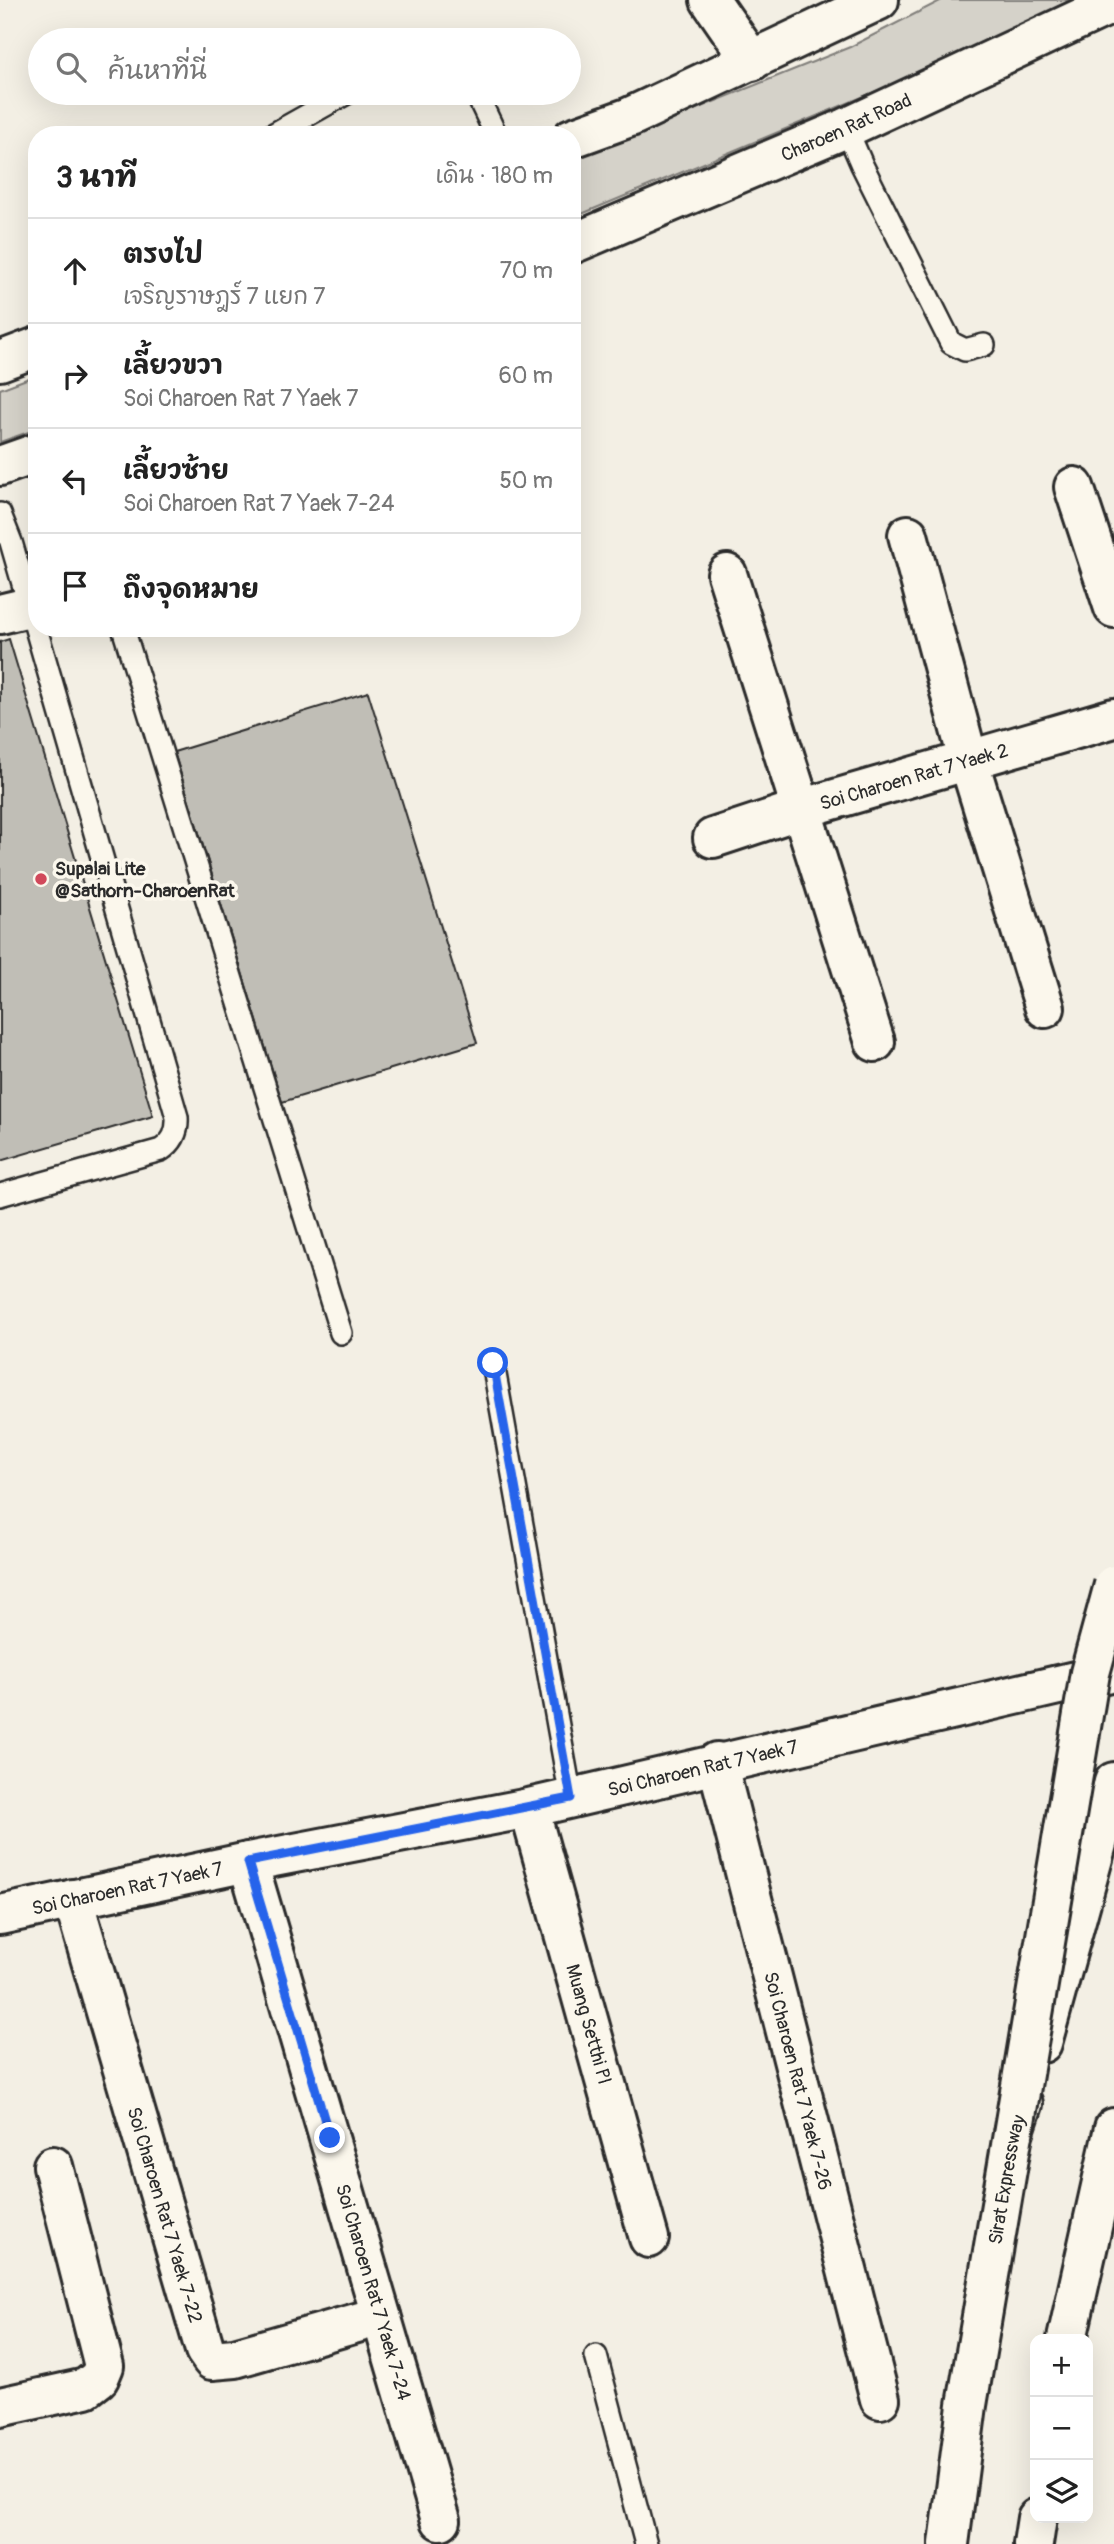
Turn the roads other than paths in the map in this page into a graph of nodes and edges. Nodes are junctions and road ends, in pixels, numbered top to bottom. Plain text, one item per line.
1 (710, 0) edge
2 (879, 0) edge
3 (1114, 3) edge
4 (752, 61) junction
5 (326, 105) edge
6 (482, 105) edge
7 (288, 126) edge
8 (492, 126) edge
9 (846, 128) junction
10 (581, 135) edge
11 (581, 240) edge
12 (984, 345) dead end
13 (28, 350) edge
14 (0, 361) edge
15 (28, 456) edge
16 (0, 466) edge
17 (1074, 487) dead end
18 (0, 514) edge
19 (908, 535) dead end
20 (727, 574) dead end
21 (1114, 608) edge
22 (15, 610) edge
23 (126, 637) edge
24 (1114, 718) edge
25 (968, 759) junction
26 (801, 809) junction
27 (713, 838) dead end
28 (1045, 1008) dead end
29 (875, 1042) dead end
30 (0, 1195) edge
31 (341, 1333) dead end
32 (493, 1363) dead end
33 (1114, 1585) edge
34 (1114, 1672) edge
35 (717, 1762) junction
36 (1114, 1782) edge
37 (571, 1798) junction
38 (529, 1808) junction
39 (248, 1862) junction
40 (73, 1899) junction
41 (0, 1915) edge
42 (1114, 2128) edge
43 (1013, 2134) junction
44 (53, 2166) dead end
45 (649, 2238) dead end
46 (381, 2316) junction
47 (1068, 2334) edge
48 (596, 2356) dead end
49 (880, 2399) dead end
50 (0, 2407) edge
51 (441, 2521) dead end
52 (1036, 2523) edge
53 (646, 2544) edge
54 (949, 2544) edge
55 (1034, 2544) edge

1 - 4 main road
2 - 4 main road
3 - 9 main road, Charoen Rat Road
4 - 10 main road
5 - 7 lane
6 - 8 lane
9 - 11 main road, Charoen Rat Road
9 - 12 lane
13 - 14 main road
15 - 16 main road
17 - 21 main road
18 - 22 lane
19 - 25 main road
20 - 26 main road
22 - 30 lane
23 - 31 lane
24 - 25 main road, Soi Charoen Rat 7 Yaek 2
25 - 26 main road, Soi Charoen Rat 7 Yaek 2
25 - 28 main road
26 - 27 main road, Soi Charoen Rat 7 Yaek 2
26 - 29 main road
32 - 37 lane
33 - 43 main road, bridge
34 - 35 main road, Soi Charoen Rat 7 Yaek 7
35 - 37 main road, Soi Charoen Rat 7 Yaek 7
35 - 49 main road, Soi Charoen Rat 7 Yaek 7-26
36 - 43 main road, Sirat Expressway, bridge
37 - 38 main road, Soi Charoen Rat 7 Yaek 7
38 - 39 main road, Soi Charoen Rat 7 Yaek 7
38 - 45 main road, Muang Setthi Pl
39 - 40 main road, Soi Charoen Rat 7 Yaek 7
39 - 46 main road, Soi Charoen Rat 7 Yaek 7-24
40 - 41 main road, Soi Charoen Rat 7 Yaek 7
40 - 46 main road, Soi Charoen Rat 7 Yaek 7-22
42 - 47 main road
43 - 54 main road, Sirat Expressway
44 - 50 main road
46 - 51 main road, Soi Charoen Rat 7 Yaek 7-24
48 - 53 lane
52 - 55 main road

